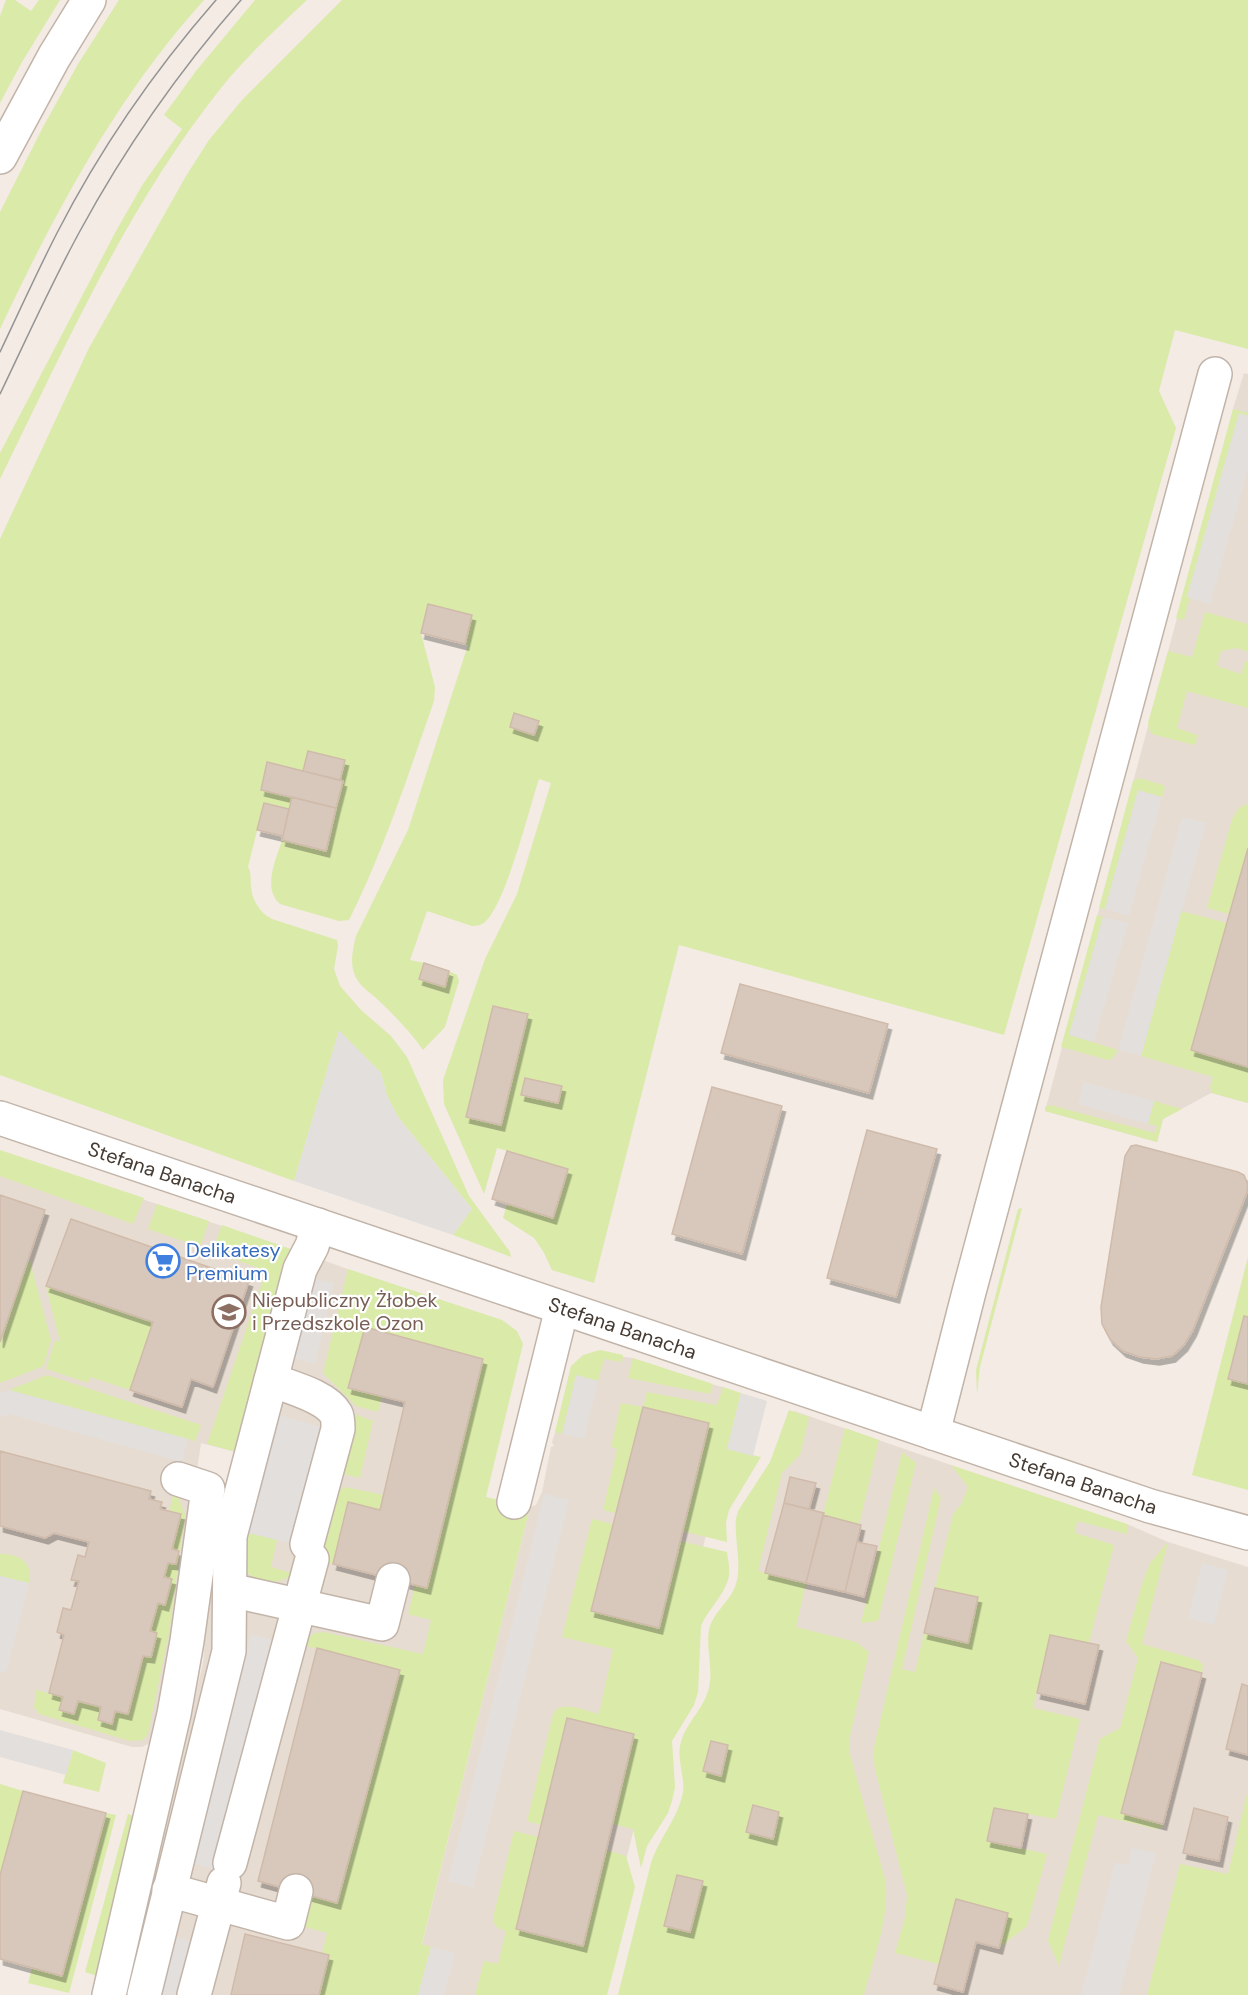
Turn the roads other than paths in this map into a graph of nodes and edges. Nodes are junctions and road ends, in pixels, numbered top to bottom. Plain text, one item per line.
1 (89, 0) edge
2 (0, 157) edge
3 (1215, 374) dead end
4 (0, 1118) edge
5 (318, 1225) junction
6 (562, 1308) junction
7 (271, 1380) junction
8 (933, 1433) junction
9 (178, 1479) dead end
10 (514, 1503) dead end
11 (1248, 1533) edge
12 (393, 1580) dead end
13 (230, 1590) junction
14 (300, 1605) junction
15 (169, 1890) junction
16 (296, 1891) dead end
17 (218, 1904) junction
18 (109, 1995) edge
19 (144, 1995) edge
20 (194, 1995) edge

1 - 2 street
3 - 8 street
4 - 5 street, Stefana Banacha
5 - 6 street, Stefana Banacha
5 - 7 street
6 - 8 street, Stefana Banacha
6 - 10 street
7 - 13 street
7 - 14 street
8 - 11 street, Stefana Banacha
9 - 18 street
12 - 14 street
13 - 14 street
13 - 15 street
14 - 17 street
15 - 17 street
15 - 19 street
16 - 17 street
17 - 20 street

